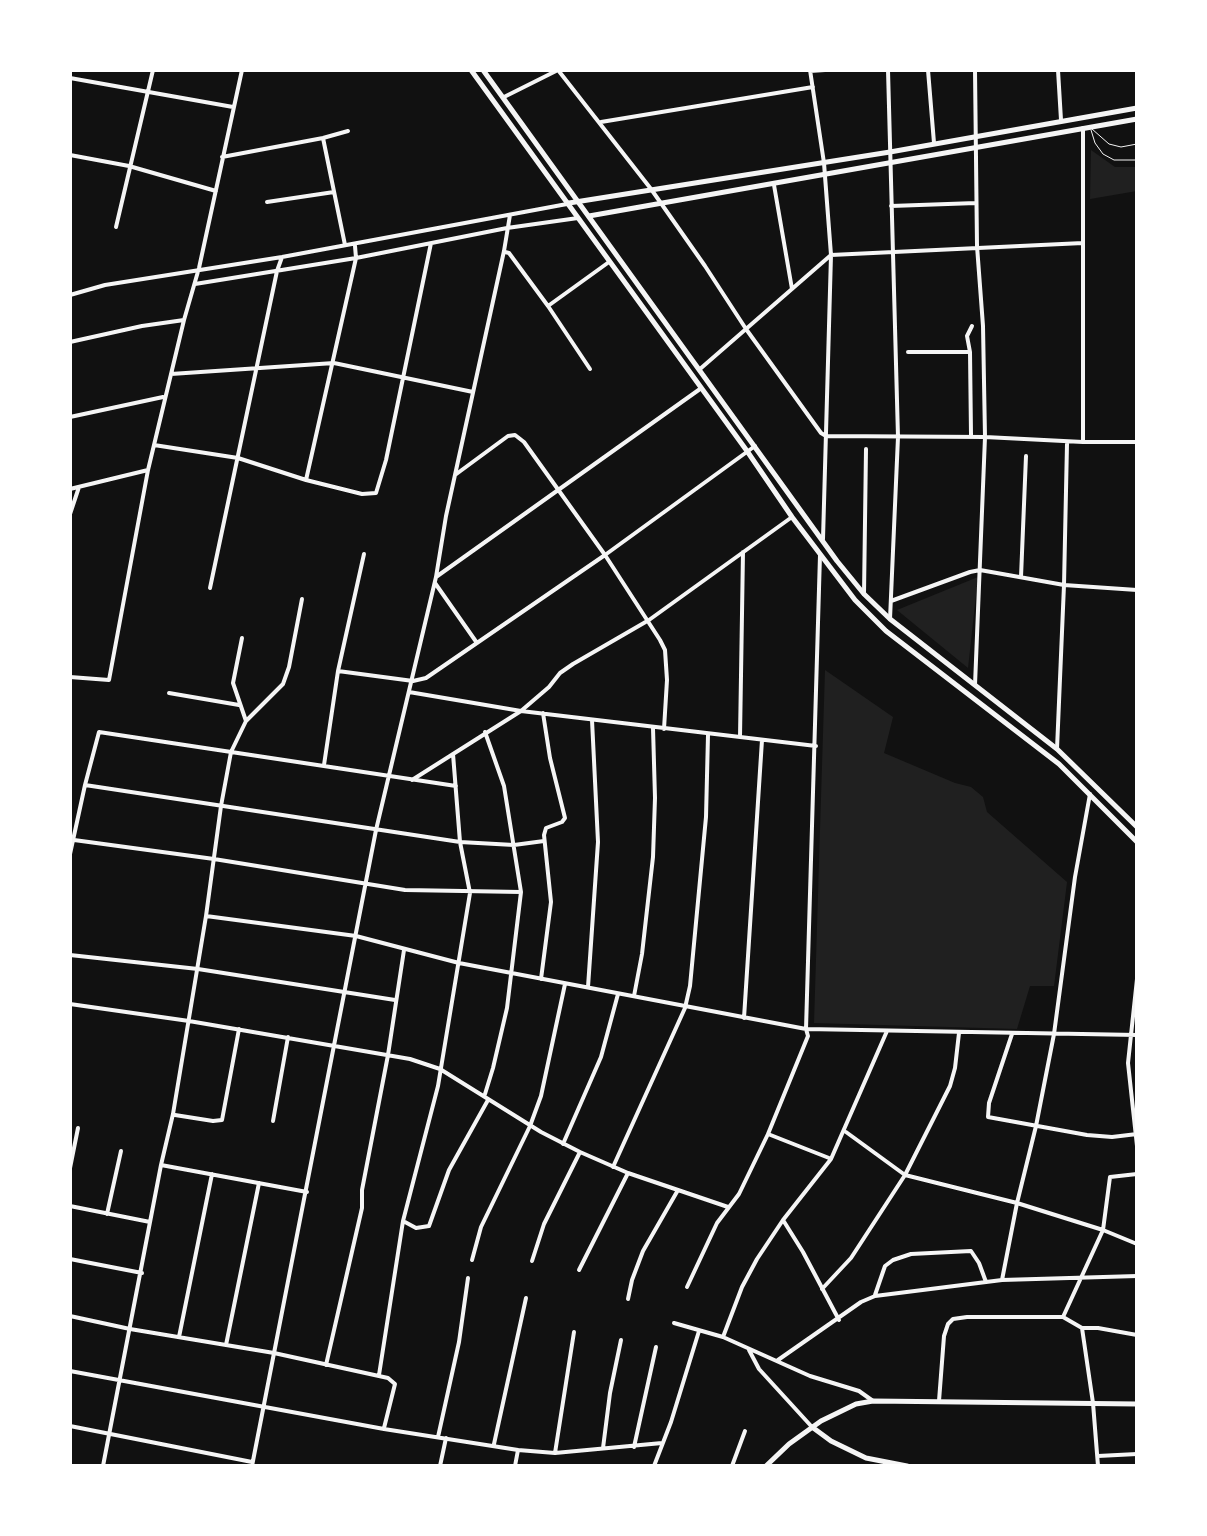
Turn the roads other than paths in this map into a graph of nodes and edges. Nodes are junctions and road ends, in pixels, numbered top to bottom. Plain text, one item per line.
1 (153, 70) edge
2 (242, 70) edge
3 (471, 70) edge
4 (484, 70) edge
5 (558, 70) edge
6 (810, 70) edge
7 (825, 70) edge
8 (888, 70) edge
9 (928, 70) edge
10 (975, 70) edge
11 (1058, 70) edge
12 (70, 78) edge
13 (813, 87) junction
14 (147, 92) junction
15 (503, 98) junction
16 (234, 108) junction
17 (1137, 108) edge
18 (1093, 116) junction
19 (1137, 119) edge
20 (1061, 121) junction
21 (598, 123) junction
22 (1086, 128) junction
23 (348, 130) dead end
24 (977, 135) junction
25 (323, 138) junction
26 (934, 143) junction
27 (1137, 144) edge
28 (977, 147) junction
29 (890, 152) junction
30 (70, 156) edge
31 (222, 156) junction
32 (1137, 160) edge
33 (824, 163) junction
34 (890, 164) junction
35 (129, 166) junction
36 (825, 174) junction
37 (774, 184) junction
38 (652, 190) junction
39 (216, 191) junction
40 (334, 192) junction
41 (266, 202) dead end
42 (579, 202) junction
43 (976, 203) junction
44 (568, 204) junction
45 (661, 204) junction
46 (891, 206) junction
47 (510, 215) junction
48 (589, 216) junction
49 (578, 218) junction
50 (116, 227) dead end
51 (507, 228) junction
52 (431, 243) junction
53 (1083, 243) junction
54 (355, 244) junction
55 (345, 246) junction
56 (977, 246) junction
57 (893, 250) junction
58 (504, 251) junction
59 (831, 255) junction
60 (282, 257) junction
61 (356, 258) junction
62 (609, 262) junction
63 (199, 268) junction
64 (277, 271) junction
65 (195, 284) junction
66 (792, 289) junction
67 (70, 295) edge
68 (548, 306) junction
69 (659, 314) junction
70 (651, 319) junction
71 (184, 320) junction
72 (972, 326) dead end
73 (746, 330) junction
74 (70, 342) edge
75 (908, 352) dead end
76 (970, 352) junction
77 (334, 363) junction
78 (259, 367) junction
79 (590, 369) dead end
80 (700, 369) junction
81 (171, 374) junction
82 (402, 376) junction
83 (700, 389) junction
84 (474, 392) junction
85 (165, 397) junction
86 (70, 417) edge
87 (826, 436) junction
88 (898, 437) junction
89 (971, 437) junction
90 (985, 437) junction
91 (1067, 442) junction
92 (1083, 442) junction
93 (1137, 442) edge
94 (154, 444) junction
95 (755, 446) junction
96 (866, 448) dead end
97 (748, 452) junction
98 (1026, 456) dead end
99 (238, 458) junction
100 (148, 470) junction
101 (454, 476) junction
102 (306, 480) junction
103 (79, 487) junction
104 (70, 489) edge
105 (560, 490) junction
106 (70, 514) edge
107 (792, 516) junction
108 (814, 530) junction
109 (807, 536) junction
110 (823, 542) junction
111 (743, 552) junction
112 (364, 554) dead end
113 (605, 555) junction
114 (820, 555) junction
115 (980, 570) junction
116 (1021, 577) junction
117 (436, 580) junction
118 (1064, 585) junction
119 (210, 588) dead end
120 (1137, 590) edge
121 (864, 594) junction
122 (302, 599) dead end
123 (891, 601) junction
124 (649, 620) junction
125 (890, 620) junction
126 (904, 630) junction
127 (242, 638) dead end
128 (898, 640) junction
129 (918, 642) junction
130 (477, 644) junction
131 (912, 651) junction
132 (338, 671) junction
133 (70, 677) edge
134 (412, 681) junction
135 (975, 686) junction
136 (409, 692) junction
137 (170, 693) dead end
138 (239, 705) junction
139 (522, 711) junction
140 (543, 713) junction
141 (592, 720) junction
142 (246, 721) junction
143 (653, 728) junction
144 (664, 729) junction
145 (485, 732) junction
146 (708, 734) junction
147 (740, 737) junction
148 (762, 740) junction
149 (816, 746) junction
150 (1056, 749) junction
151 (231, 752) junction
152 (453, 754) junction
153 (324, 765) junction
154 (389, 776) junction
155 (412, 780) junction
156 (1096, 785) junction
157 (84, 786) junction
158 (456, 786) junction
159 (1090, 794) junction
160 (1107, 796) junction
161 (1100, 804) junction
162 (221, 806) junction
163 (1137, 828) edge
164 (376, 830) junction
165 (74, 840) junction
166 (460, 842) junction
167 (544, 842) junction
168 (1137, 842) edge
169 (514, 845) junction
170 (70, 854) edge
171 (214, 859) junction
172 (366, 883) junction
173 (522, 892) junction
174 (470, 893) junction
175 (206, 916) junction
176 (356, 936) junction
177 (404, 950) junction
178 (70, 954) edge
179 (458, 964) junction
180 (198, 969) junction
181 (512, 974) junction
182 (1137, 979) edge
183 (541, 980) junction
184 (565, 984) junction
185 (588, 987) junction
186 (345, 993) junction
187 (618, 994) junction
188 (634, 997) junction
189 (395, 1000) junction
190 (70, 1004) edge
191 (686, 1008) junction
192 (744, 1018) junction
193 (190, 1021) junction
194 (239, 1029) junction
195 (806, 1029) junction
196 (887, 1031) junction
197 (959, 1032) junction
198 (1012, 1034) junction
199 (1054, 1034) junction
200 (1130, 1035) junction
201 (1137, 1035) edge
202 (288, 1037) junction
203 (336, 1045) junction
204 (388, 1054) junction
205 (440, 1069) junction
206 (486, 1098) junction
207 (173, 1114) junction
208 (273, 1122) dead end
209 (530, 1126) junction
210 (1036, 1126) junction
211 (78, 1128) dead end
212 (844, 1131) junction
213 (768, 1134) junction
214 (1136, 1134) edge
215 (564, 1144) junction
216 (1137, 1146) edge
217 (121, 1151) dead end
218 (580, 1152) junction
219 (831, 1159) junction
220 (161, 1165) junction
221 (613, 1166) junction
222 (70, 1168) edge
223 (628, 1173) junction
224 (212, 1174) junction
225 (1137, 1174) edge
226 (905, 1175) junction
227 (259, 1183) junction
228 (678, 1190) junction
229 (307, 1192) junction
230 (1017, 1203) junction
231 (70, 1206) edge
232 (728, 1207) junction
233 (107, 1214) junction
234 (783, 1220) junction
235 (403, 1221) junction
236 (150, 1222) junction
237 (1102, 1230) junction
238 (1137, 1244) edge
239 (70, 1259) edge
240 (472, 1260) dead end
241 (532, 1261) dead end
242 (579, 1270) dead end
243 (142, 1273) junction
244 (1137, 1276) edge
245 (1080, 1277) junction
246 (468, 1278) dead end
247 (1002, 1280) junction
248 (986, 1282) junction
249 (687, 1287) dead end
250 (822, 1289) junction
251 (874, 1296) junction
252 (526, 1298) dead end
253 (628, 1299) dead end
254 (70, 1316) edge
255 (1063, 1317) junction
256 (838, 1320) junction
257 (674, 1323) dead end
258 (1082, 1328) junction
259 (130, 1329) junction
260 (699, 1331) junction
261 (574, 1332) dead end
262 (1137, 1335) edge
263 (179, 1337) junction
264 (722, 1337) junction
265 (621, 1340) dead end
266 (226, 1345) junction
267 (656, 1347) dead end
268 (748, 1347) junction
269 (274, 1353) junction
270 (778, 1360) junction
271 (326, 1365) junction
272 (70, 1372) edge
273 (379, 1375) junction
274 (121, 1382) junction
275 (873, 1400) junction
276 (939, 1401) junction
277 (1092, 1403) junction
278 (1137, 1404) edge
279 (264, 1408) junction
280 (70, 1426) edge
281 (812, 1427) junction
282 (384, 1429) junction
283 (744, 1431) dead end
284 (111, 1435) junction
285 (438, 1437) junction
286 (446, 1438) junction
287 (662, 1442) junction
288 (494, 1446) junction
289 (634, 1447) junction
290 (603, 1448) junction
291 (518, 1450) junction
292 (554, 1454) junction
293 (1137, 1454) edge
294 (1098, 1456) junction
295 (866, 1458) junction
296 (252, 1464) edge
297 (103, 1466) edge
298 (440, 1466) edge
299 (515, 1466) edge
300 (654, 1466) edge
301 (732, 1466) edge
302 (766, 1466) edge
303 (865, 1466) edge
304 (907, 1466) edge
305 (1098, 1466) edge

1 - 14 street
2 - 16 street
3 - 44 main road
4 - 15 main road
5 - 15 street
5 - 21 street
6 - 7 street
6 - 13 street
8 - 29 street
9 - 26 street
10 - 24 street
11 - 20 street
12 - 14 street
13 - 21 street
13 - 33 street
14 - 16 street
14 - 35 street
15 - 42 main road
16 - 31 street
17 - 18 main road
18 - 20 main road
18 - 22 main road
19 - 22 main road
20 - 24 main road
21 - 38 street
22 - 27 lane
22 - 28 main road
22 - 32 lane
22 - 53 street
23 - 25 street
24 - 26 main road
24 - 28 street
25 - 31 street
25 - 40 street
26 - 29 main road
28 - 34 main road
28 - 43 street
29 - 33 main road
29 - 34 street
30 - 35 street
31 - 39 street
33 - 36 street
33 - 38 main road
34 - 36 main road
34 - 46 street
35 - 39 street
35 - 50 street
36 - 37 main road
36 - 59 street
37 - 45 main road
37 - 66 street
38 - 42 main road
38 - 45 street
39 - 63 street
40 - 41 street
40 - 55 street
42 - 44 main road
42 - 48 main road
43 - 46 street
43 - 56 street
44 - 47 street
44 - 49 main road
45 - 48 main road
45 - 73 street
46 - 57 street
47 - 51 street
47 - 54 street
48 - 49 main road
48 - 69 main road
49 - 51 street
49 - 62 main road
51 - 52 street
51 - 58 street
52 - 61 street
52 - 82 street
53 - 56 street
53 - 92 street
54 - 55 street
54 - 61 street
55 - 60 street
56 - 57 street
56 - 90 street
57 - 59 street
57 - 88 street
58 - 68 street
58 - 84 street
59 - 66 street
59 - 87 street
60 - 63 street
60 - 64 street
61 - 64 street
61 - 77 street
62 - 68 street
62 - 70 main road
63 - 65 street
63 - 67 street
64 - 65 street
64 - 78 street
65 - 71 street
66 - 73 street
68 - 79 street
69 - 70 main road
69 - 80 main road
70 - 83 main road
71 - 74 street
71 - 81 street
72 - 76 street
73 - 80 street
73 - 87 street
75 - 76 street
76 - 89 street
77 - 78 street
77 - 82 street
77 - 102 street
78 - 81 street
78 - 99 street
80 - 95 main road
81 - 85 street
82 - 84 street
82 - 102 street
83 - 97 main road
83 - 105 street
84 - 101 street
85 - 86 street
85 - 94 street
87 - 88 street
87 - 110 street
88 - 89 street
88 - 123 street
89 - 90 street
90 - 91 street
90 - 115 street
91 - 92 street
91 - 118 street
92 - 93 street
94 - 99 street
94 - 100 street
95 - 97 street
95 - 108 main road
96 - 121 street
97 - 107 main road
97 - 113 street
98 - 116 street
99 - 102 street
99 - 119 street
100 - 103 street
100 - 133 street
101 - 105 street
101 - 117 street
103 - 104 street
103 - 106 street
105 - 113 street
105 - 117 street
107 - 109 main road
107 - 111 street
108 - 109 main road
108 - 110 main road
109 - 114 main road
110 - 114 main road
110 - 121 main road
111 - 124 street
111 - 147 street
112 - 132 street
113 - 124 street
113 - 130 street
114 - 128 main road
114 - 149 street
115 - 116 street
115 - 123 street
115 - 135 street
116 - 118 street
117 - 130 street
117 - 134 street
118 - 120 street
118 - 150 street
121 - 125 main road
122 - 142 street
123 - 125 street
124 - 139 street
124 - 144 street
125 - 126 main road
126 - 128 main road
126 - 129 main road
127 - 138 street
128 - 131 main road
129 - 131 main road
129 - 135 main road
130 - 134 street
131 - 159 main road
132 - 134 street
132 - 153 street
134 - 136 street
135 - 150 main road
136 - 139 street
136 - 154 street
137 - 138 street
138 - 142 street
139 - 140 street
139 - 145 street
140 - 141 street
140 - 167 street
141 - 143 street
141 - 185 street
142 - 151 street
143 - 144 street
143 - 188 street
144 - 146 street
145 - 152 street
145 - 169 street
146 - 147 street
146 - 191 street
147 - 148 street
148 - 149 street
148 - 192 street
149 - 195 street
150 - 156 main road
151 - 153 street
151 - 157 street
151 - 162 street
152 - 155 street
152 - 158 street
153 - 154 street
154 - 155 street
154 - 164 street
155 - 158 street
156 - 159 main road
156 - 160 main road
157 - 162 street
157 - 165 street
158 - 166 street
159 - 161 main road
159 - 199 street
160 - 161 main road
160 - 163 main road
161 - 168 main road
162 - 164 street
162 - 171 street
164 - 166 street
164 - 172 street
165 - 170 street
165 - 171 street
166 - 169 street
166 - 174 street
167 - 169 street
167 - 183 street
169 - 173 street
171 - 172 street
171 - 175 street
172 - 174 street
172 - 176 street
173 - 174 street
173 - 181 street
174 - 179 street
175 - 176 street
175 - 180 street
176 - 177 street
176 - 186 street
177 - 179 street
177 - 189 street
178 - 180 street
179 - 181 street
179 - 205 street
180 - 186 street
180 - 193 street
181 - 183 street
181 - 206 street
182 - 200 street
183 - 184 street
184 - 185 street
184 - 209 street
185 - 187 street
186 - 189 street
186 - 203 street
187 - 188 street
187 - 215 street
188 - 191 street
189 - 204 street
190 - 193 street
191 - 192 street
191 - 221 street
192 - 195 street
193 - 194 street
193 - 207 street
194 - 202 street
194 - 207 street
195 - 196 street
195 - 213 street
196 - 197 street
196 - 212 street
197 - 198 street
197 - 226 street
198 - 199 street
198 - 210 street
199 - 200 street
199 - 210 street
200 - 201 street
200 - 214 street
202 - 203 street
202 - 208 street
203 - 204 street
203 - 229 street
204 - 205 street
204 - 271 street
205 - 206 street
205 - 235 street
206 - 209 street
206 - 235 street
207 - 220 street
209 - 215 street
209 - 240 street
210 - 214 street
210 - 230 street
211 - 222 street
212 - 219 street
212 - 226 street
213 - 219 street
213 - 232 street
214 - 216 street
215 - 218 street
217 - 233 street
218 - 221 street
218 - 241 street
219 - 234 street
220 - 224 street
220 - 236 street
221 - 223 street
223 - 228 street
223 - 242 street
224 - 227 street
224 - 263 street
225 - 237 street
226 - 230 street
226 - 250 street
227 - 229 street
227 - 266 street
228 - 232 street
228 - 253 street
229 - 269 street
230 - 237 street
230 - 247 street
231 - 233 street
232 - 249 street
233 - 236 street
234 - 250 street
234 - 264 street
235 - 273 street
236 - 243 street
237 - 238 street
237 - 245 street
239 - 243 street
243 - 259 street
244 - 245 street
245 - 247 street
245 - 255 street
246 - 285 street
247 - 248 street
248 - 251 street
248 - 251 street
250 - 256 street
251 - 256 street
252 - 288 street
254 - 259 street
255 - 258 street
255 - 276 street
256 - 270 street
257 - 260 street
258 - 262 street
258 - 277 street
259 - 263 street
259 - 274 street
260 - 264 street
260 - 287 street
261 - 292 street
263 - 266 street
264 - 268 street
265 - 290 street
266 - 269 street
267 - 289 street
268 - 270 street
268 - 281 street
269 - 271 street
269 - 279 street
270 - 275 street
271 - 273 street
272 - 274 street
273 - 282 street
274 - 279 street
274 - 284 street
275 - 276 main road
275 - 281 main road
276 - 277 main road
277 - 278 main road
277 - 294 street
279 - 282 street
279 - 296 street
280 - 284 street
281 - 295 main road
281 - 302 main road
282 - 285 street
283 - 301 street
284 - 296 street
284 - 297 street
285 - 286 street
286 - 288 street
286 - 298 street
287 - 289 street
287 - 300 street
288 - 291 street
289 - 290 street
290 - 292 street
291 - 292 street
291 - 299 street
293 - 294 street
294 - 305 street
295 - 303 street
295 - 304 main road

